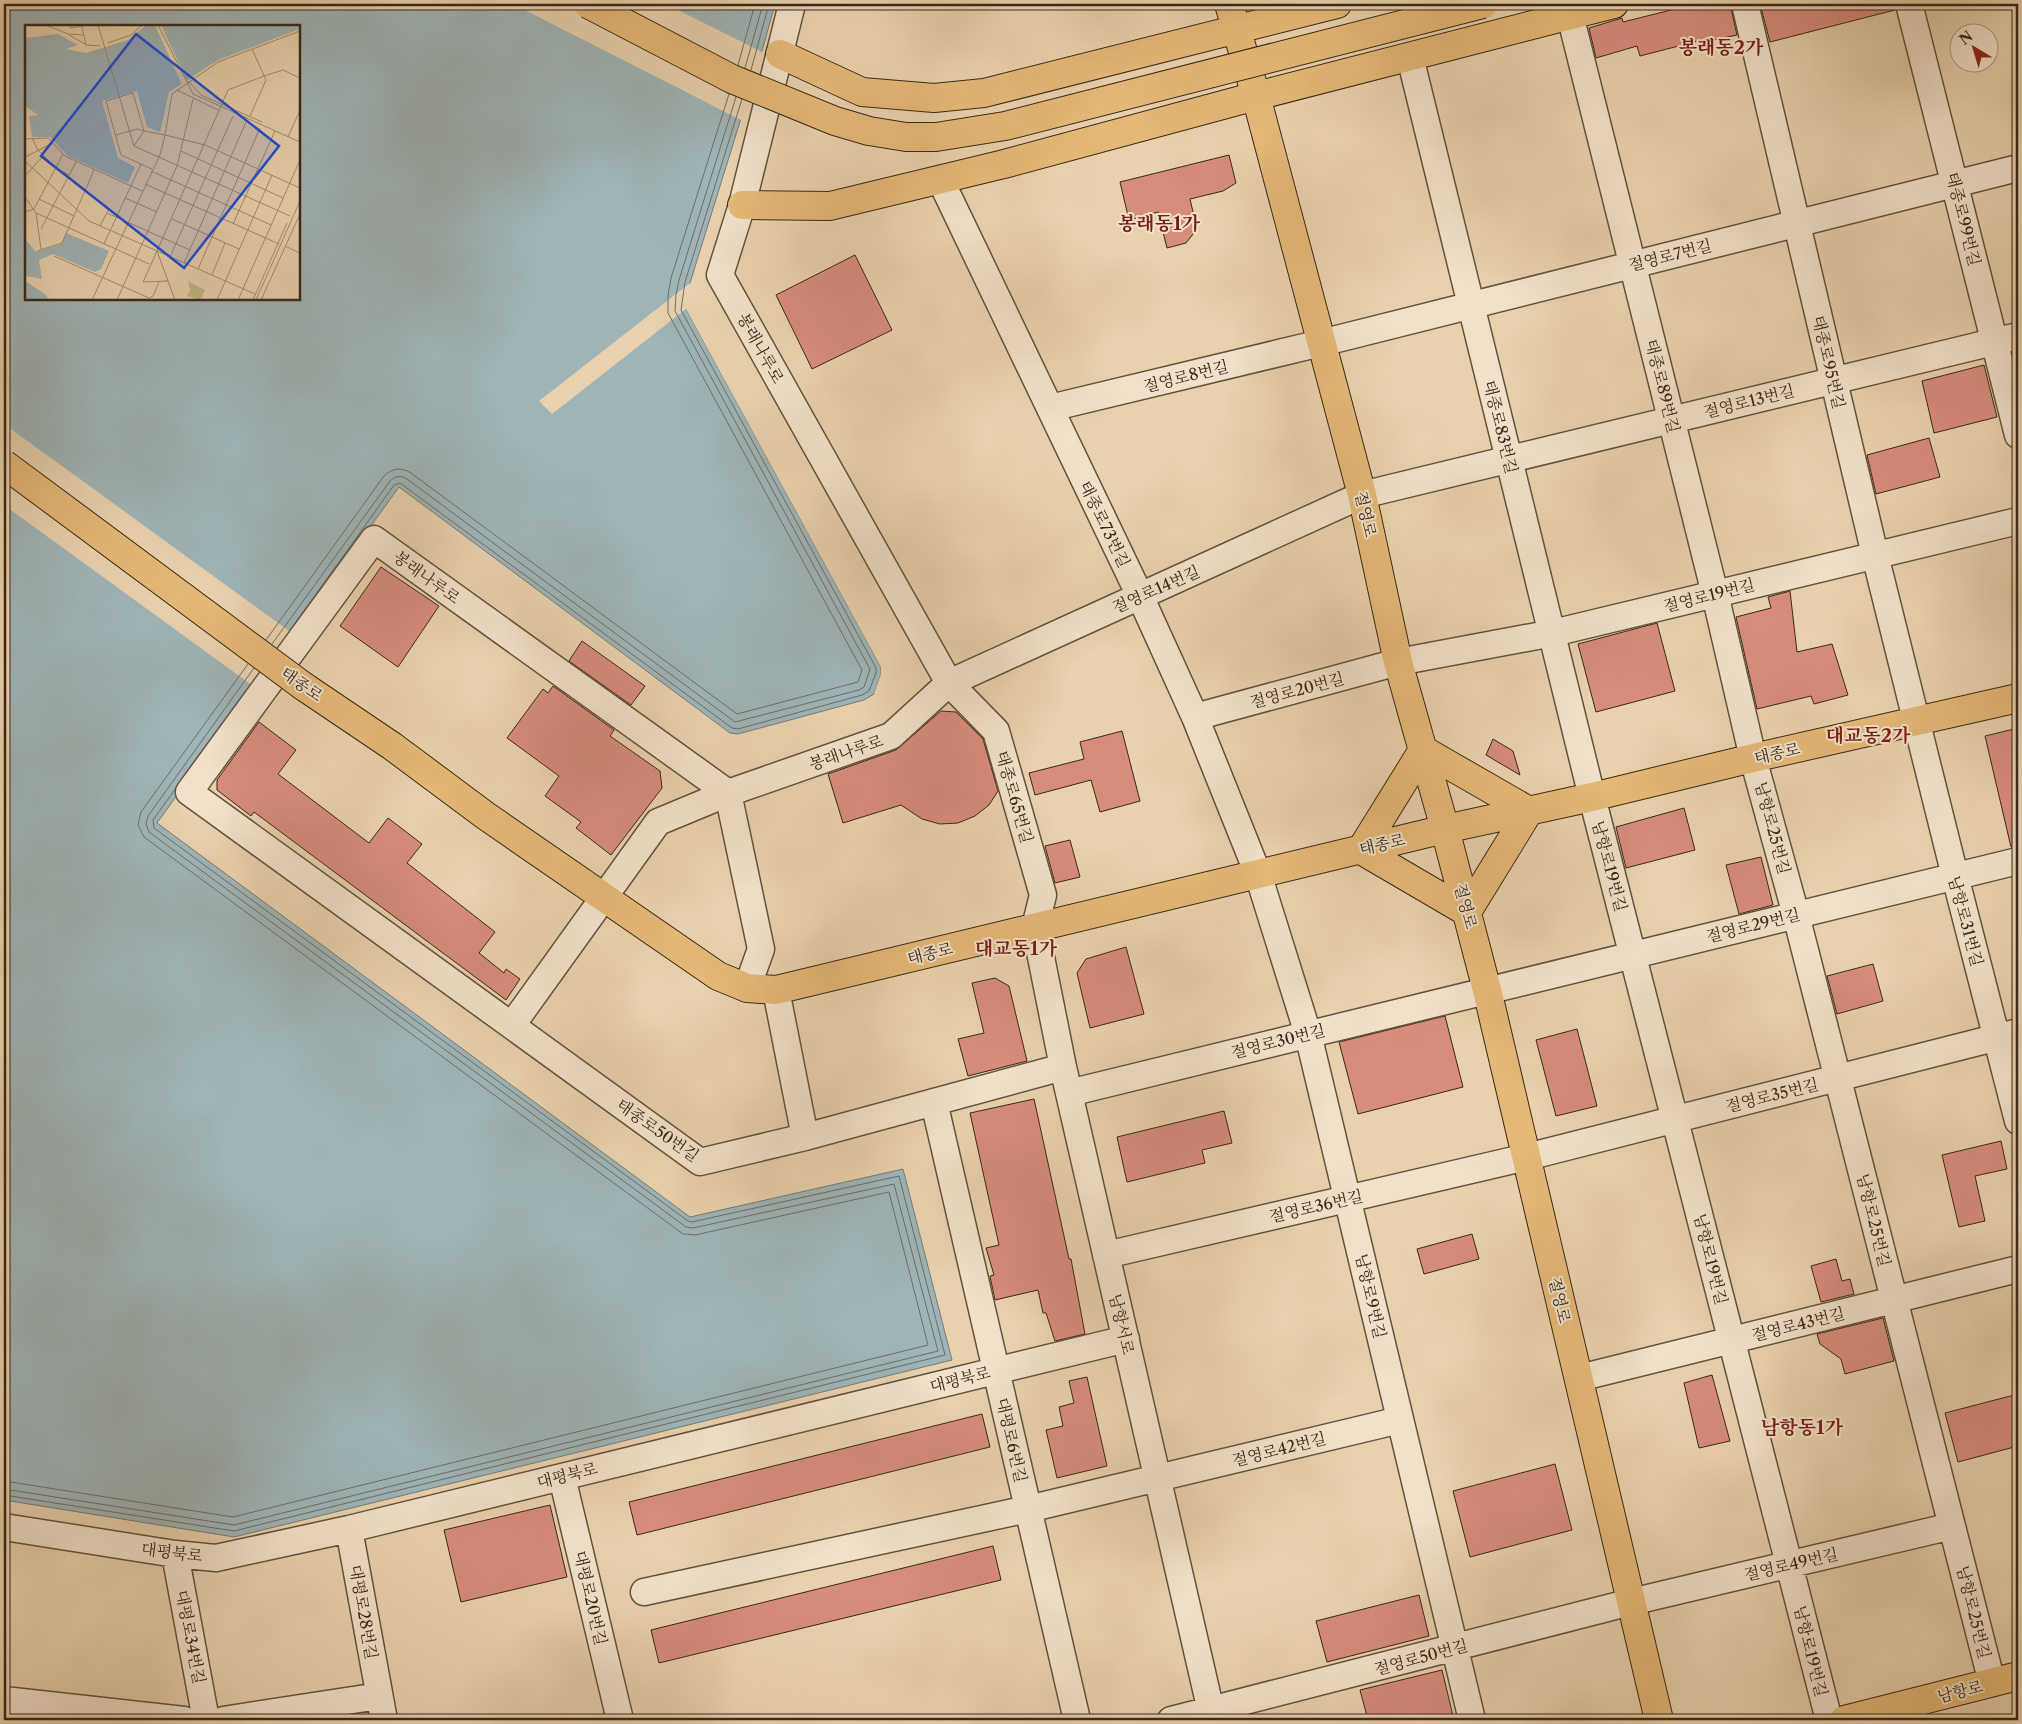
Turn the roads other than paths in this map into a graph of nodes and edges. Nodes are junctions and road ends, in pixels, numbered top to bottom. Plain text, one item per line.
1 (588, 4) edge
2 (792, 4) edge
3 (1337, 4) edge
4 (1483, 4) edge
5 (1614, 4) edge
6 (1745, 4) edge
7 (1909, 4) edge
8 (1570, 15) junction
9 (1232, 16) edge
10 (780, 54) junction
11 (1410, 57) junction
12 (1256, 96) junction
13 (2018, 168) edge
14 (940, 179) junction
15 (1956, 183) junction
16 (742, 205) junction
17 (1796, 223) junction
18 (1632, 265) junction
19 (1471, 306) junction
20 (2007, 338) edge
21 (1321, 343) junction
22 (1834, 381) junction
23 (1050, 408) junction
24 (1672, 420) junction
25 (2018, 435) edge
26 (1509, 459) junction
27 (4, 464) edge
28 (1362, 495) junction
29 (2018, 521) edge
30 (1875, 555) junction
31 (1715, 594) junction
32 (1140, 596) junction
33 (1553, 633) junction
34 (1398, 662) junction
35 (278, 672) joint
36 (949, 683) junction
37 (2018, 698) edge
38 (1196, 717) junction
39 (1917, 720) junction
40 (1423, 750) junction
41 (1753, 758) junction
42 (728, 793) junction
43 (1592, 798) junction
44 (1529, 812) junction
45 (1445, 829) junction
46 (1361, 850) junction
47 (2018, 860) edge
48 (1258, 874) junction
49 (1954, 876) junction
50 (605, 897) junction
51 (1468, 912) junction
52 (1796, 915) junction
53 (1035, 927) junction
54 (1634, 954) junction
55 (747, 988) junction
56 (776, 990) junction
57 (1487, 990) junction
58 (512, 1025) junction
59 (1308, 1034) junction
60 (2007, 1035) edge
61 (1063, 1067) junction
62 (1838, 1078) junction
63 (1070, 1093) junction
64 (934, 1102) junction
65 (1676, 1119) junction
66 (2018, 1121) edge
67 (805, 1137) junction
68 (1527, 1157) junction
69 (1348, 1199) junction
70 (1106, 1255) junction
71 (2018, 1269) edge
72 (1894, 1300) junction
73 (1126, 1339) junction
74 (1732, 1340) junction
75 (995, 1370) junction
76 (1579, 1378) junction
77 (1400, 1420) junction
78 (562, 1476) junction
79 (1158, 1479) junction
80 (1028, 1509) junction
81 (1952, 1526) junction
82 (349, 1529) junction
83 (6, 1533) edge
84 (175, 1554) junction
85 (1789, 1564) junction
86 (644, 1592) dead end
87 (1631, 1602) junction
88 (1455, 1648) junction
89 (2018, 1676) edge
90 (1992, 1683) junction
91 (13, 1707) edge
92 (382, 1708) edge
93 (1211, 1716) edge
94 (184, 1720) edge
95 (206, 1720) edge
96 (223, 1720) edge
97 (620, 1720) edge
98 (1077, 1720) edge
99 (1171, 1720) edge
100 (1472, 1720) edge
101 (1659, 1720) edge
102 (1829, 1720) edge
103 (1844, 1720) edge

1 - 4 main road, bridge
2 - 10 street, 봉래나루로
3 - 9 main road
5 - 8 main road
6 - 17 street, 태종로95번길
7 - 15 street, 태종로99번길
8 - 11 main road
8 - 18 street, 태종로89번길
9 - 10 main road
9 - 12 main road, 절영로
10 - 16 street, 봉래나루로
11 - 12 main road
11 - 19 street, 태종로83번길
12 - 14 main road
12 - 21 main road, 절영로
13 - 15 street, 절영로7번길
14 - 16 main road
14 - 23 street, 태종로73번길
15 - 17 street, 절영로7번길
15 - 20 street, 태종로99번길
16 - 36 street, 봉래나루로
17 - 18 street, 절영로7번길
17 - 22 street, 태종로95번길
18 - 19 street, 절영로7번길
18 - 24 street, 태종로89번길
19 - 21 street, 절영로7번길
19 - 26 street, 태종로83번길
20 - 22 street, 절영로13번길
20 - 25 street, 태종로99번길
21 - 23 street, 절영로8번길
21 - 28 main road, 절영로
22 - 24 street, 절영로13번길
22 - 30 street, 태종로95번길
23 - 32 street, 태종로73번길
24 - 26 street, 절영로13번길
24 - 31 street, 태종로89번길
26 - 28 street, 절영로13번길
26 - 33 street, 태종로83번길
27 - 50 main road, 태종로, bridge
28 - 32 street, 절영로14번길
28 - 34 main road, 절영로
29 - 30 street, 절영로19번길
30 - 31 street, 절영로19번길
30 - 39 street, 태종로95번길
31 - 33 street, 절영로19번길
31 - 41 street, 태종로89번길
32 - 36 street, 절영로14번길
32 - 38 street, 태종로73번길
33 - 34 street, 절영로19번길
33 - 43 street, 태종로83번길
34 - 38 street, 절영로20번길
34 - 40 main road, 절영로
35 - 42 street, 봉래나루로
35 - 58 street, 태종로50번길
36 - 42 street, 봉래나루로
36 - 53 street, 태종로65번길
37 - 39 main road, 태종로
38 - 48 street, 태종로73번길
39 - 41 main road, 태종로
39 - 49 street, 남항로31번길
40 - 44 main road
40 - 45 main road, 절영로
40 - 46 main road
41 - 43 main road, 태종로
41 - 52 street, 남항로25번길
42 - 50 street
42 - 55 street
43 - 44 main road, 태종로
43 - 54 street, 남항로19번길
44 - 45 main road, 태종로
44 - 51 main road
45 - 46 main road, 태종로
45 - 51 main road, 절영로
46 - 48 main road, 태종로
46 - 51 main road
47 - 49 street, 절영로29번길
48 - 53 main road, 태종로
48 - 59 street, 남항로9번길
49 - 52 street, 절영로29번길
49 - 60 street, 남항로31번길
50 - 55 main road, 태종로
50 - 58 street
51 - 57 main road, 절영로
52 - 54 street, 절영로29번길
52 - 62 street, 남항로25번길
53 - 56 main road, 태종로
53 - 61 street, 남항서로
54 - 57 street, 절영로29번길
54 - 65 street, 남항로19번길
55 - 56 main road, 태종로
56 - 67 street
57 - 59 street, 절영로30번길
57 - 68 main road, 절영로
58 - 67 street, 태종로50번길
59 - 63 street, 절영로30번길
59 - 69 street, 남항로9번길
60 - 62 street, 절영로35번길
60 - 66 street, 남항로31번길
61 - 63 street, 남항서로
61 - 64 street, 태종로50번길
62 - 65 street, 절영로35번길
62 - 72 street, 남항로25번길
63 - 70 street, 남항서로
64 - 67 street, 태종로50번길
64 - 75 street, 대평로6번길
65 - 68 street, 절영로35번길
65 - 74 street, 남항로19번길
68 - 69 street, 절영로36번길
68 - 76 main road, 절영로
69 - 70 street, 절영로36번길
69 - 77 street, 남항로9번길
70 - 73 street, 남항서로
71 - 72 street, 절영로43번길
72 - 74 street, 절영로43번길
72 - 81 street, 남항로25번길
73 - 75 street, 대평북로
73 - 79 street, 남항서로
74 - 76 street, 절영로43번길
74 - 85 street, 남항로19번길
75 - 78 street, 대평북로
75 - 80 street, 대평로6번길
76 - 87 main road, 절영로
77 - 79 street, 절영로42번길
77 - 88 street, 남항로9번길
78 - 82 street, 대평북로
78 - 97 street, 대평로20번길
79 - 80 street, 절영로42번길
79 - 93 street, 남항서로
80 - 86 street, 절영로42번길
80 - 98 street, 대평로6번길
81 - 85 street, 절영로49번길
81 - 90 street, 남항로25번길
82 - 84 street, 대평북로
82 - 92 street, 대평로28번길
83 - 84 street, 대평북로
84 - 95 street, 대평로34번길
85 - 87 street, 절영로49번길
85 - 102 street, 남항로19번길
87 - 88 street, 절영로50번길
87 - 101 main road, 절영로
88 - 93 street, 절영로50번길
88 - 100 street, 남항로9번길
89 - 90 main road, 남항로
90 - 103 main road, 남항로
91 - 94 street
92 - 96 street, 대평로28번길
93 - 99 street

